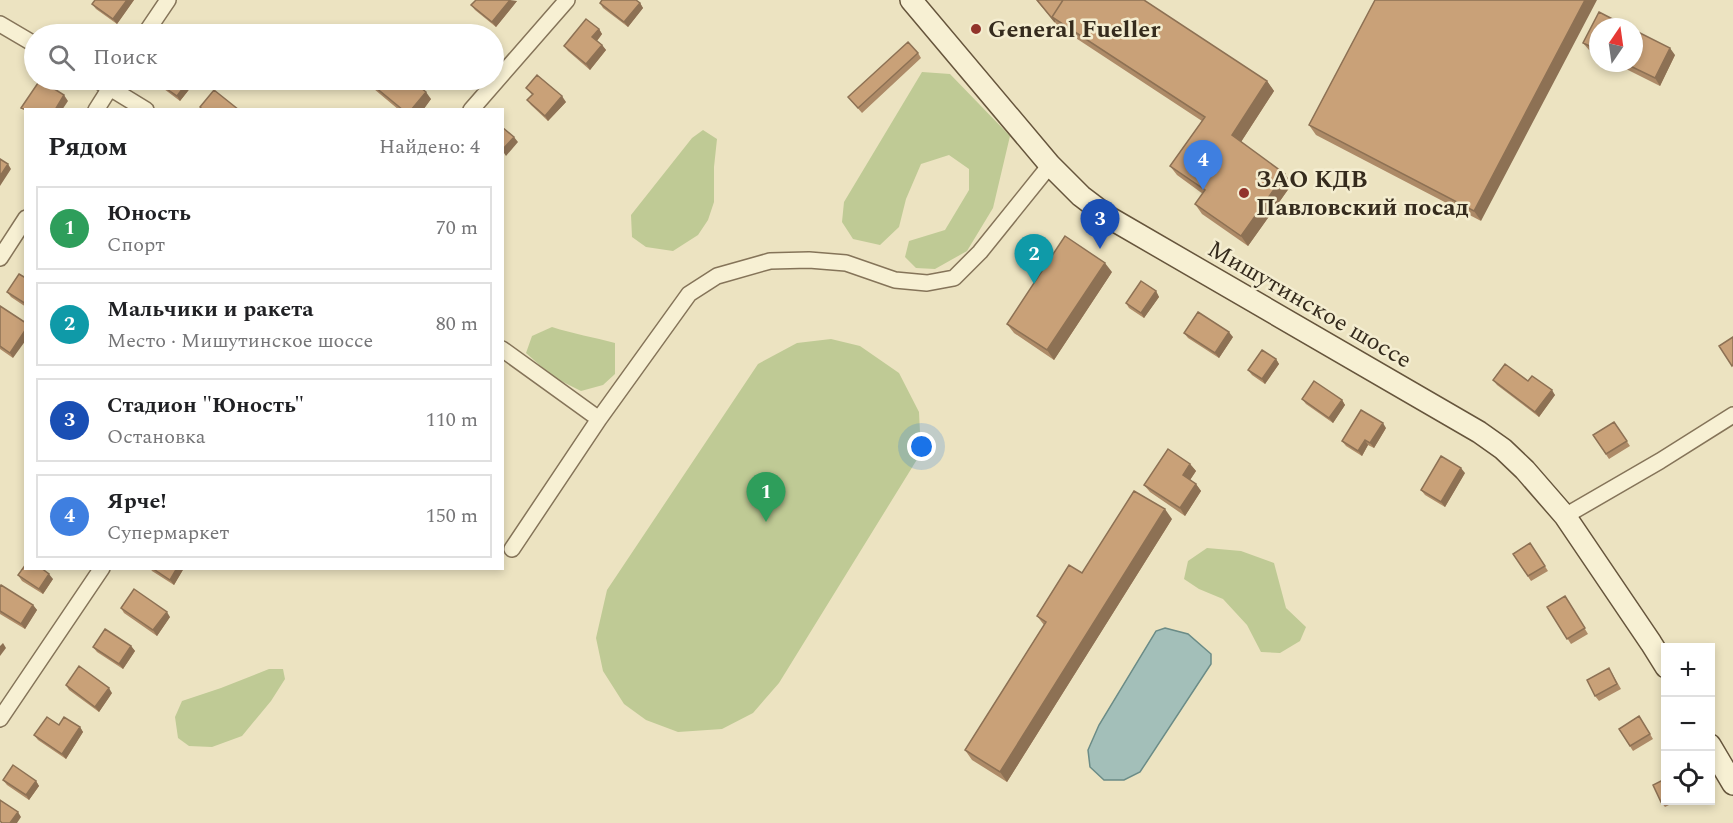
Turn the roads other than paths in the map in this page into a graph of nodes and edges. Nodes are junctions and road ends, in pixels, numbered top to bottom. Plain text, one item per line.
1 (168, 0) edge
2 (567, 0) edge
3 (911, 0) edge
4 (0, 24) edge
5 (152, 24) edge
6 (24, 38) edge
7 (504, 72) edge
8 (104, 90) edge
9 (118, 90) edge
10 (488, 90) edge
11 (97, 108) edge
12 (143, 108) edge
13 (473, 108) edge
14 (1050, 165) junction
15 (24, 221) edge
16 (0, 258) edge
17 (504, 350) edge
18 (1733, 415) edge
19 (599, 419) junction
20 (1565, 516) junction
21 (512, 549) dead end
22 (101, 570) edge
23 (1661, 660) edge
24 (0, 719) edge
25 (1714, 751) edge
26 (1733, 784) edge

1 - 5 street
2 - 7 street
3 - 14 main road, Мишутинское шоссе
4 - 6 street
8 - 11 street
9 - 12 street
10 - 13 street
14 - 19 street
14 - 20 main road, Мишутинское шоссе
15 - 16 street
17 - 19 street
18 - 20 street
19 - 21 street
20 - 23 main road, Мишутинское шоссе
22 - 24 street
25 - 26 main road

